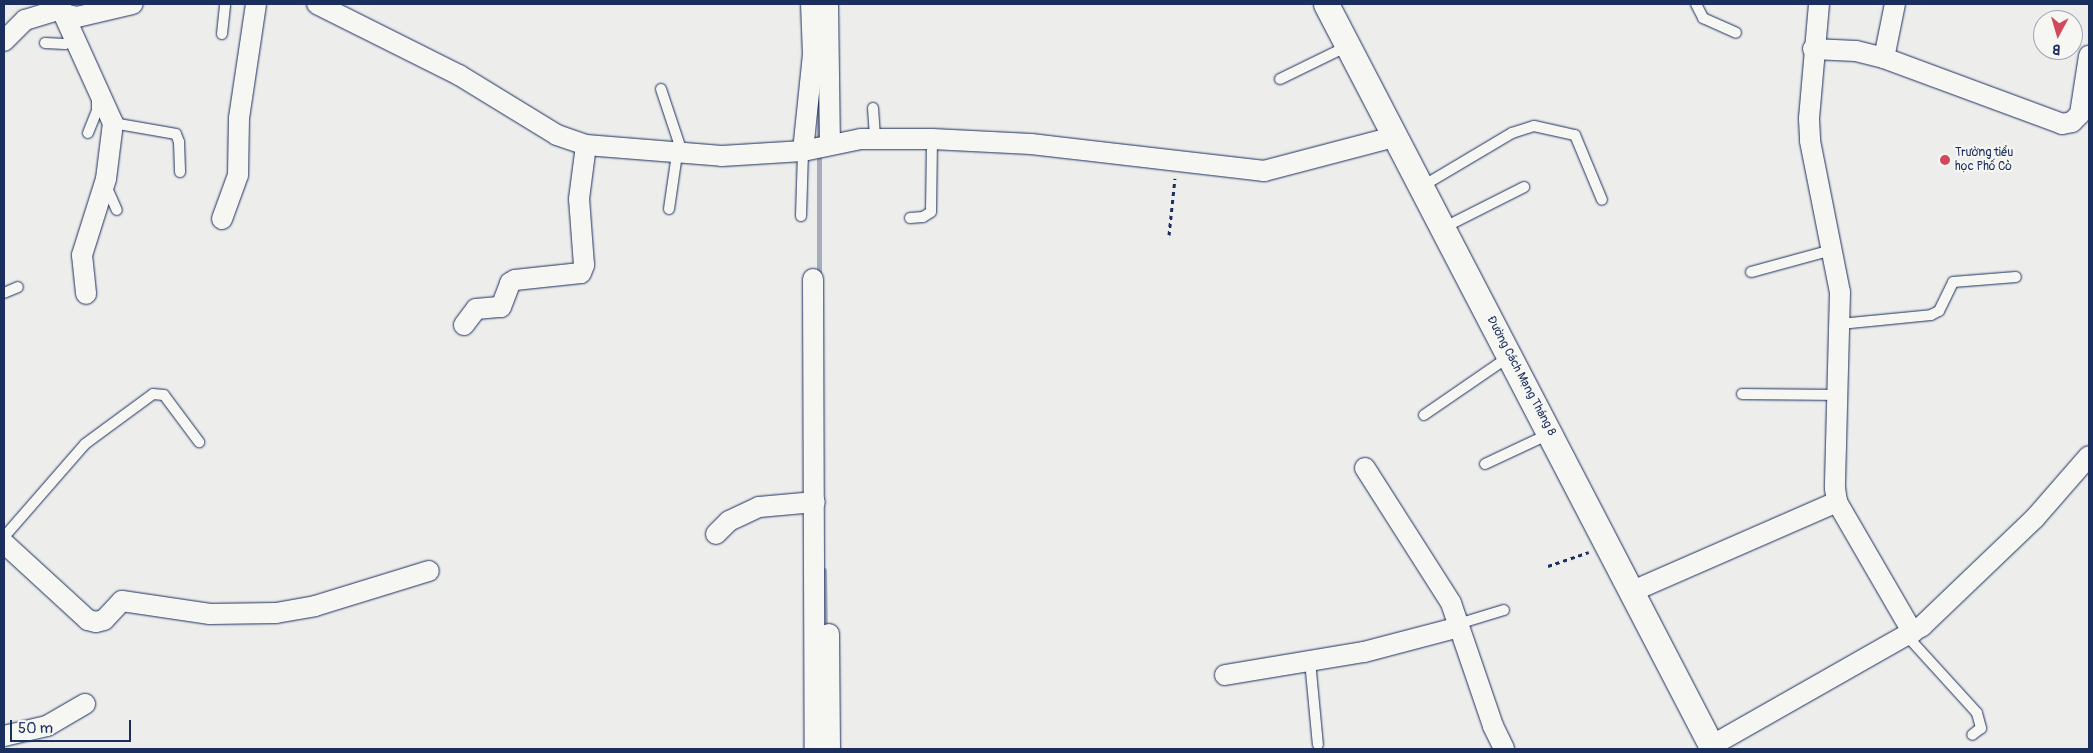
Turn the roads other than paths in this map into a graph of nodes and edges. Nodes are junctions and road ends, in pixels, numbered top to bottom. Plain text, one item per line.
1 (134, 4) edge
2 (225, 4) edge
3 (256, 4) edge
4 (317, 4) edge
5 (811, 4) edge
6 (828, 4) edge
7 (1326, 4) edge
8 (1696, 4) edge
9 (1819, 4) edge
10 (1895, 4) edge
11 (62, 9) edge
12 (1736, 33) dead end
13 (222, 34) dead end
14 (75, 37) junction
15 (4, 41) edge
16 (45, 43) dead end
17 (1348, 46) junction
18 (1813, 48) junction
19 (2089, 56) edge
20 (1884, 58) junction
21 (1280, 79) dead end
22 (95, 82) junction
23 (661, 89) dead end
24 (2086, 106) edge
25 (873, 108) dead end
26 (113, 123) junction
27 (88, 133) dead end
28 (1394, 137) junction
29 (932, 139) junction
30 (875, 140) junction
31 (586, 145) junction
32 (817, 147) junction
33 (680, 155) junction
34 (180, 172) dead end
35 (106, 180) junction
36 (1421, 187) junction
37 (1524, 187) dead end
38 (1602, 200) dead end
39 (669, 209) dead end
40 (117, 210) dead end
41 (801, 216) dead end
42 (910, 218) dead end
43 (222, 219) dead end
44 (1443, 228) junction
45 (1832, 250) junction
46 (1751, 272) dead end
47 (2016, 277) dead end
48 (18, 287) dead end
49 (4, 294) edge
50 (86, 294) dead end
51 (1840, 324) junction
52 (464, 325) dead end
53 (1511, 356) junction
54 (1742, 394) dead end
55 (1837, 395) junction
56 (1424, 415) dead end
57 (1551, 433) junction
58 (199, 442) dead end
59 (2089, 456) edge
60 (1485, 464) dead end
61 (1365, 468) dead end
62 (815, 502) junction
63 (1837, 502) junction
64 (716, 534) dead end
65 (4, 537) edge
66 (4, 543) edge
67 (429, 571) dead end
68 (1633, 591) junction
69 (1504, 610) dead end
70 (1459, 625) junction
71 (1910, 635) junction
72 (1310, 661) junction
73 (1225, 674) dead end
74 (85, 704) dead end
75 (1972, 735) dead end
76 (4, 736) edge
77 (1318, 745) dead end
78 (1712, 748) edge
79 (815, 749) edge
80 (830, 749) edge
81 (1504, 749) edge

1 - 11 street
2 - 13 lane
3 - 43 street
4 - 31 street
5 - 32 street
6 - 32 street
7 - 17 street, Đường Cách Mạng Tháng 8
8 - 12 lane
9 - 18 street
10 - 20 street
11 - 14 street
11 - 15 street
14 - 16 lane
14 - 22 street
17 - 21 lane
17 - 28 street, Đường Cách Mạng Tháng 8
18 - 20 street
18 - 45 street
19 - 24 street
20 - 24 street
22 - 26 street
22 - 27 lane
23 - 33 lane
25 - 30 lane
26 - 34 lane
26 - 35 street
28 - 29 street
28 - 36 street, Đường Cách Mạng Tháng 8
29 - 30 street
29 - 42 lane
30 - 32 street
31 - 33 street
31 - 52 street
32 - 33 street
32 - 41 lane
33 - 39 lane
35 - 40 lane
35 - 50 street
36 - 38 lane
36 - 44 street, Đường Cách Mạng Tháng 8
37 - 44 lane
44 - 53 street, Đường Cách Mạng Tháng 8
45 - 46 lane
45 - 51 street
47 - 51 lane
48 - 49 lane
51 - 55 street
53 - 56 lane
53 - 57 street, Đường Cách Mạng Tháng 8
54 - 55 lane
55 - 63 street
57 - 60 lane
57 - 68 street, Đường Cách Mạng Tháng 8
58 - 65 lane
59 - 71 street
61 - 70 street
62 - 64 street
62 - 79 street
62 - 80 street
63 - 68 street
63 - 71 street
66 - 67 street
68 - 78 street, Đường Cách Mạng Tháng 8
69 - 70 lane
70 - 72 street
70 - 81 street
71 - 75 lane
71 - 78 street
72 - 73 street
72 - 77 lane
74 - 76 street

